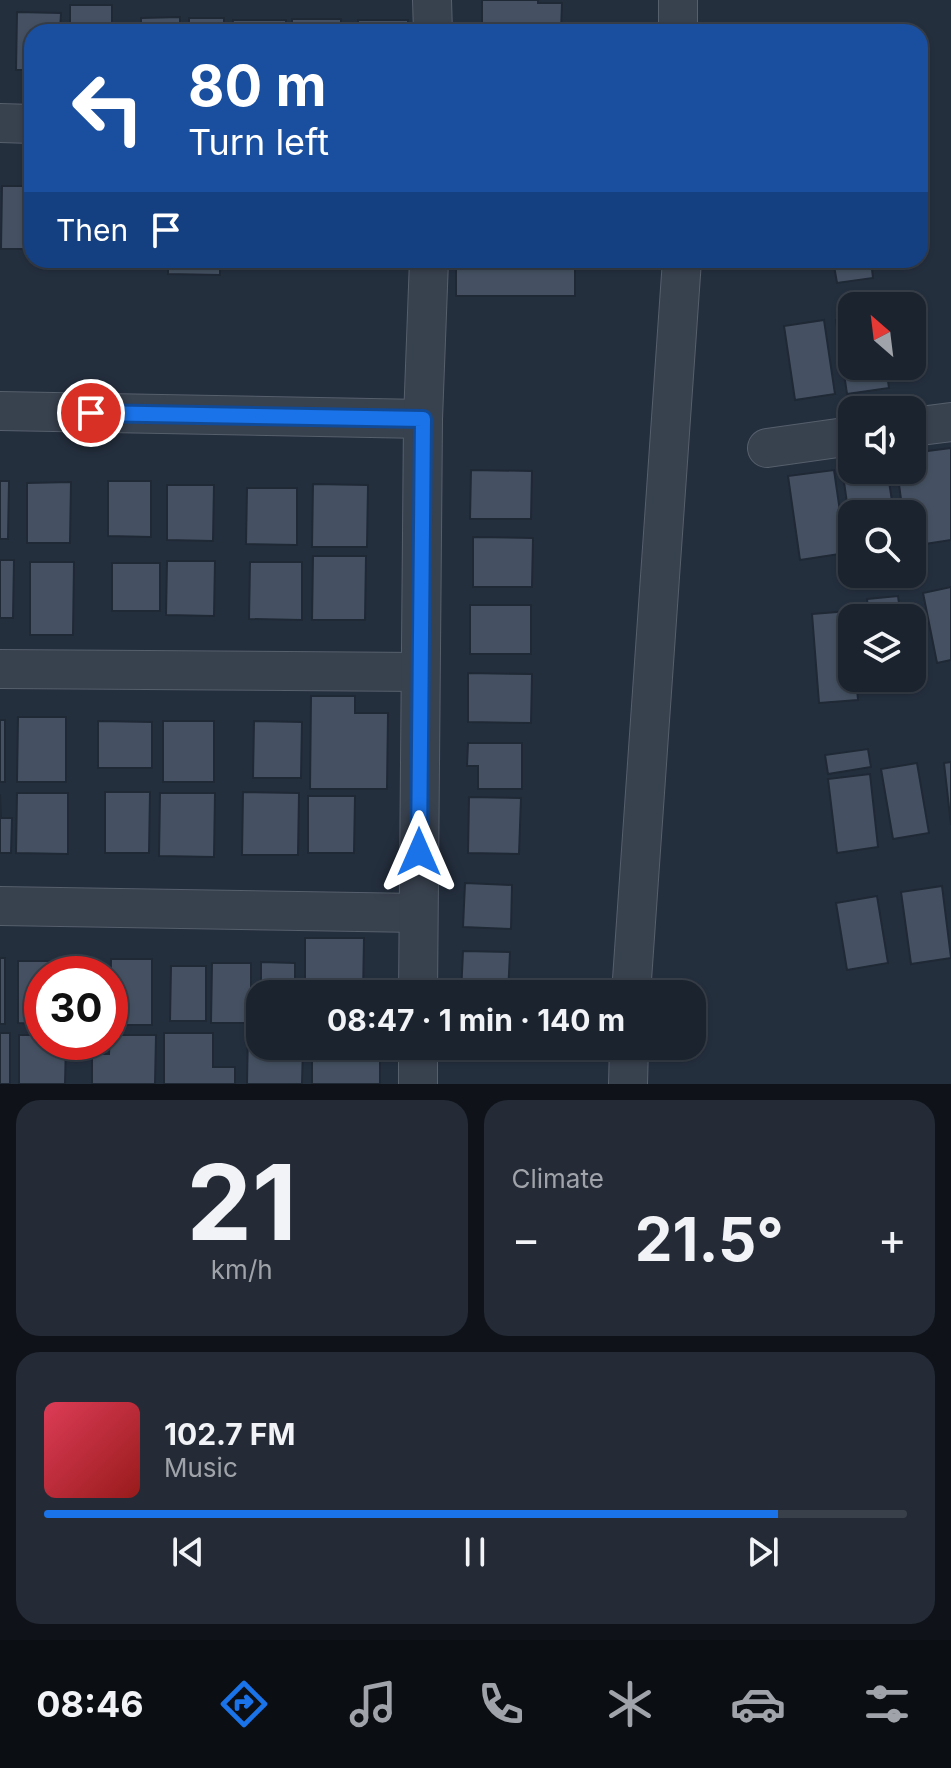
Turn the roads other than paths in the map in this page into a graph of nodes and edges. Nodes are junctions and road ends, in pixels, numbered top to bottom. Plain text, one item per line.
1 (432, 0) edge
2 (678, 0) edge
3 (433, 24) edge
4 (678, 24) edge
5 (0, 123) edge
6 (24, 124) edge
7 (429, 268) edge
8 (681, 268) edge
9 (0, 411) edge
10 (423, 419) junction
11 (951, 422) edge
12 (926, 425) edge
13 (838, 438) edge
14 (767, 448) dead end
15 (0, 669) edge
16 (420, 672) junction
17 (0, 906) edge
18 (418, 913) junction
19 (418, 980) edge
20 (632, 980) edge
21 (418, 1060) edge
22 (629, 1060) edge
23 (418, 1084) edge
24 (628, 1084) edge

1 - 3 street
2 - 4 street
5 - 6 street
7 - 10 street
8 - 20 street
9 - 10 street
10 - 16 street
11 - 12 street
13 - 14 street
15 - 16 street
16 - 18 street
17 - 18 street
18 - 19 street
21 - 23 street
22 - 24 street

